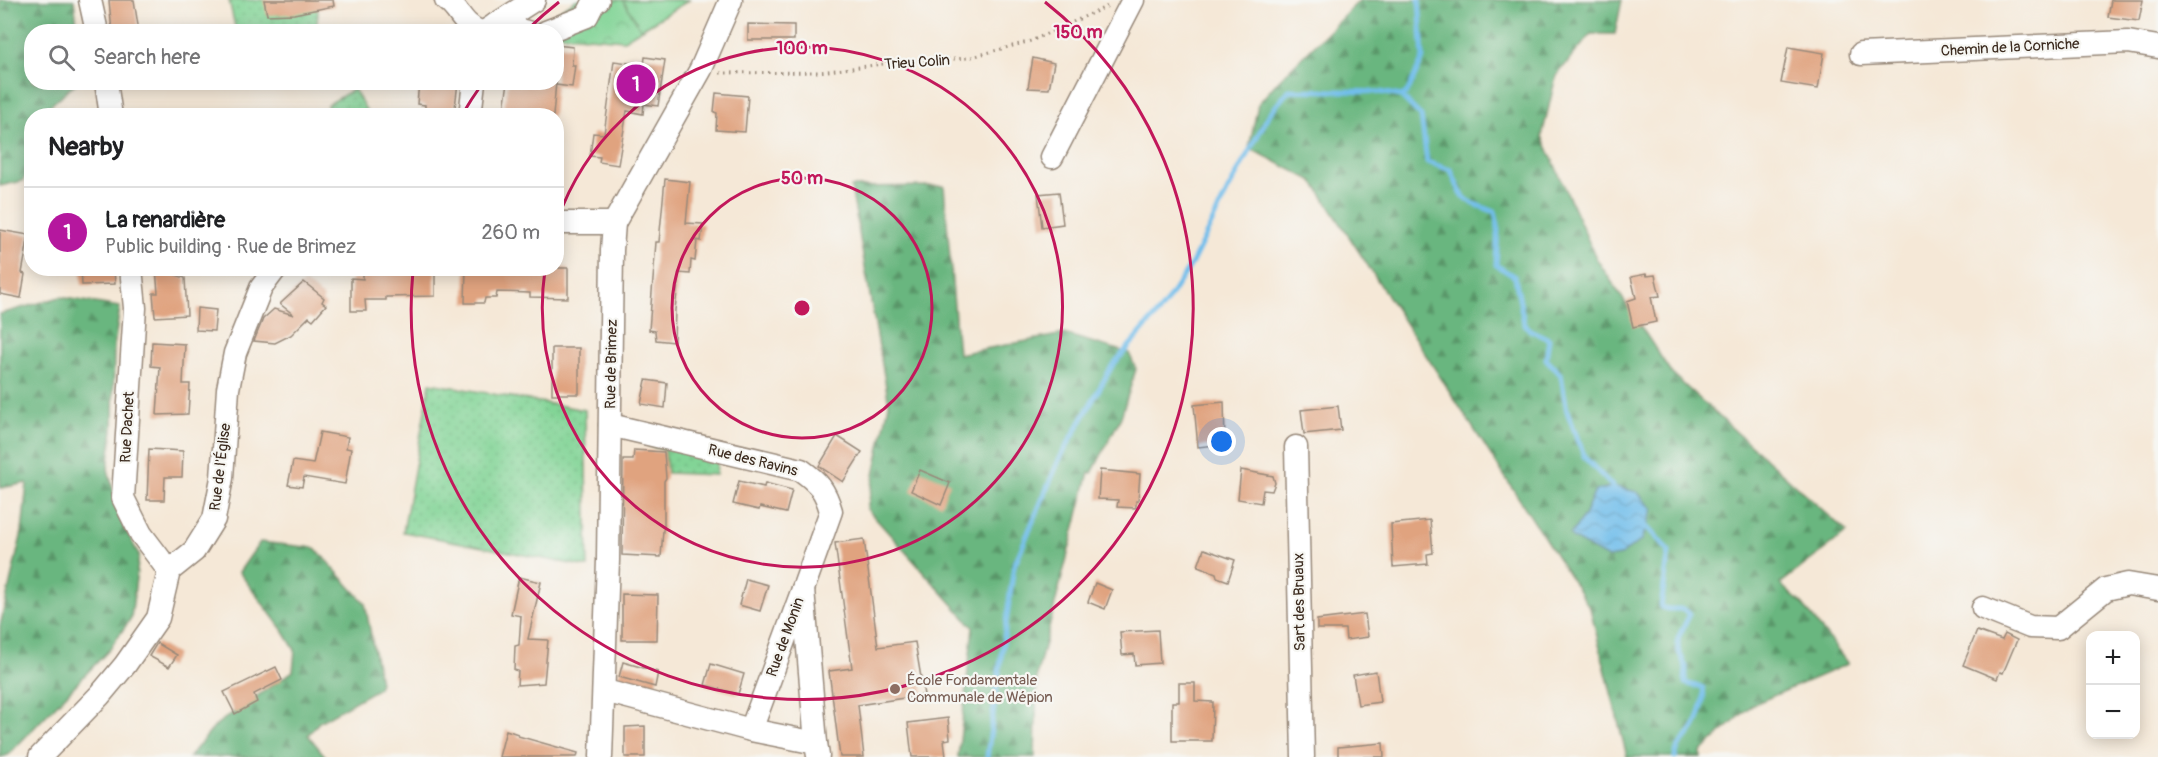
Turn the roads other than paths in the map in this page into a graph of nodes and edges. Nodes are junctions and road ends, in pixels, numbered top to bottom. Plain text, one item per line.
1 (90, 0) edge
2 (446, 0) edge
3 (534, 0) edge
4 (598, 0) edge
5 (731, 0) edge
6 (1123, 2) edge
7 (96, 24) edge
8 (466, 24) edge
9 (495, 24) edge
10 (564, 25) edge
11 (2158, 47) edge
12 (1861, 54) dead end
13 (107, 90) edge
14 (473, 90) edge
15 (110, 108) edge
16 (471, 108) edge
17 (1052, 157) dead end
18 (564, 223) edge
19 (614, 223) junction
20 (132, 276) edge
21 (270, 276) edge
22 (610, 425) junction
23 (1296, 447) dead end
24 (169, 571) junction
25 (803, 589) junction
26 (2158, 589) edge
27 (1983, 608) dead end
28 (605, 691) junction
29 (751, 730) junction
30 (817, 750) edge
31 (40, 757) edge
32 (601, 757) edge
33 (1303, 757) edge

1 - 7 street
2 - 8 street
3 - 9 street
4 - 10 street
5 - 19 street, Rue de Brimez
6 - 17 street
11 - 12 street, Chemin de la Corniche
13 - 15 street
14 - 16 street
18 - 19 street
19 - 22 street, Rue de Brimez
20 - 24 street, Rue Dachet
21 - 24 street, Rue de l'Église
22 - 25 street, Rue des Ravins
22 - 28 street, Rue de Brimez
23 - 33 street, Sart des Bruaux
24 - 31 street
25 - 29 street, Rue de Monin
25 - 30 street, Rue de Monin
26 - 27 street
28 - 29 street, Rue de Monin
28 - 32 street, Rue de Brimez
29 - 30 street, Rue de Monin

